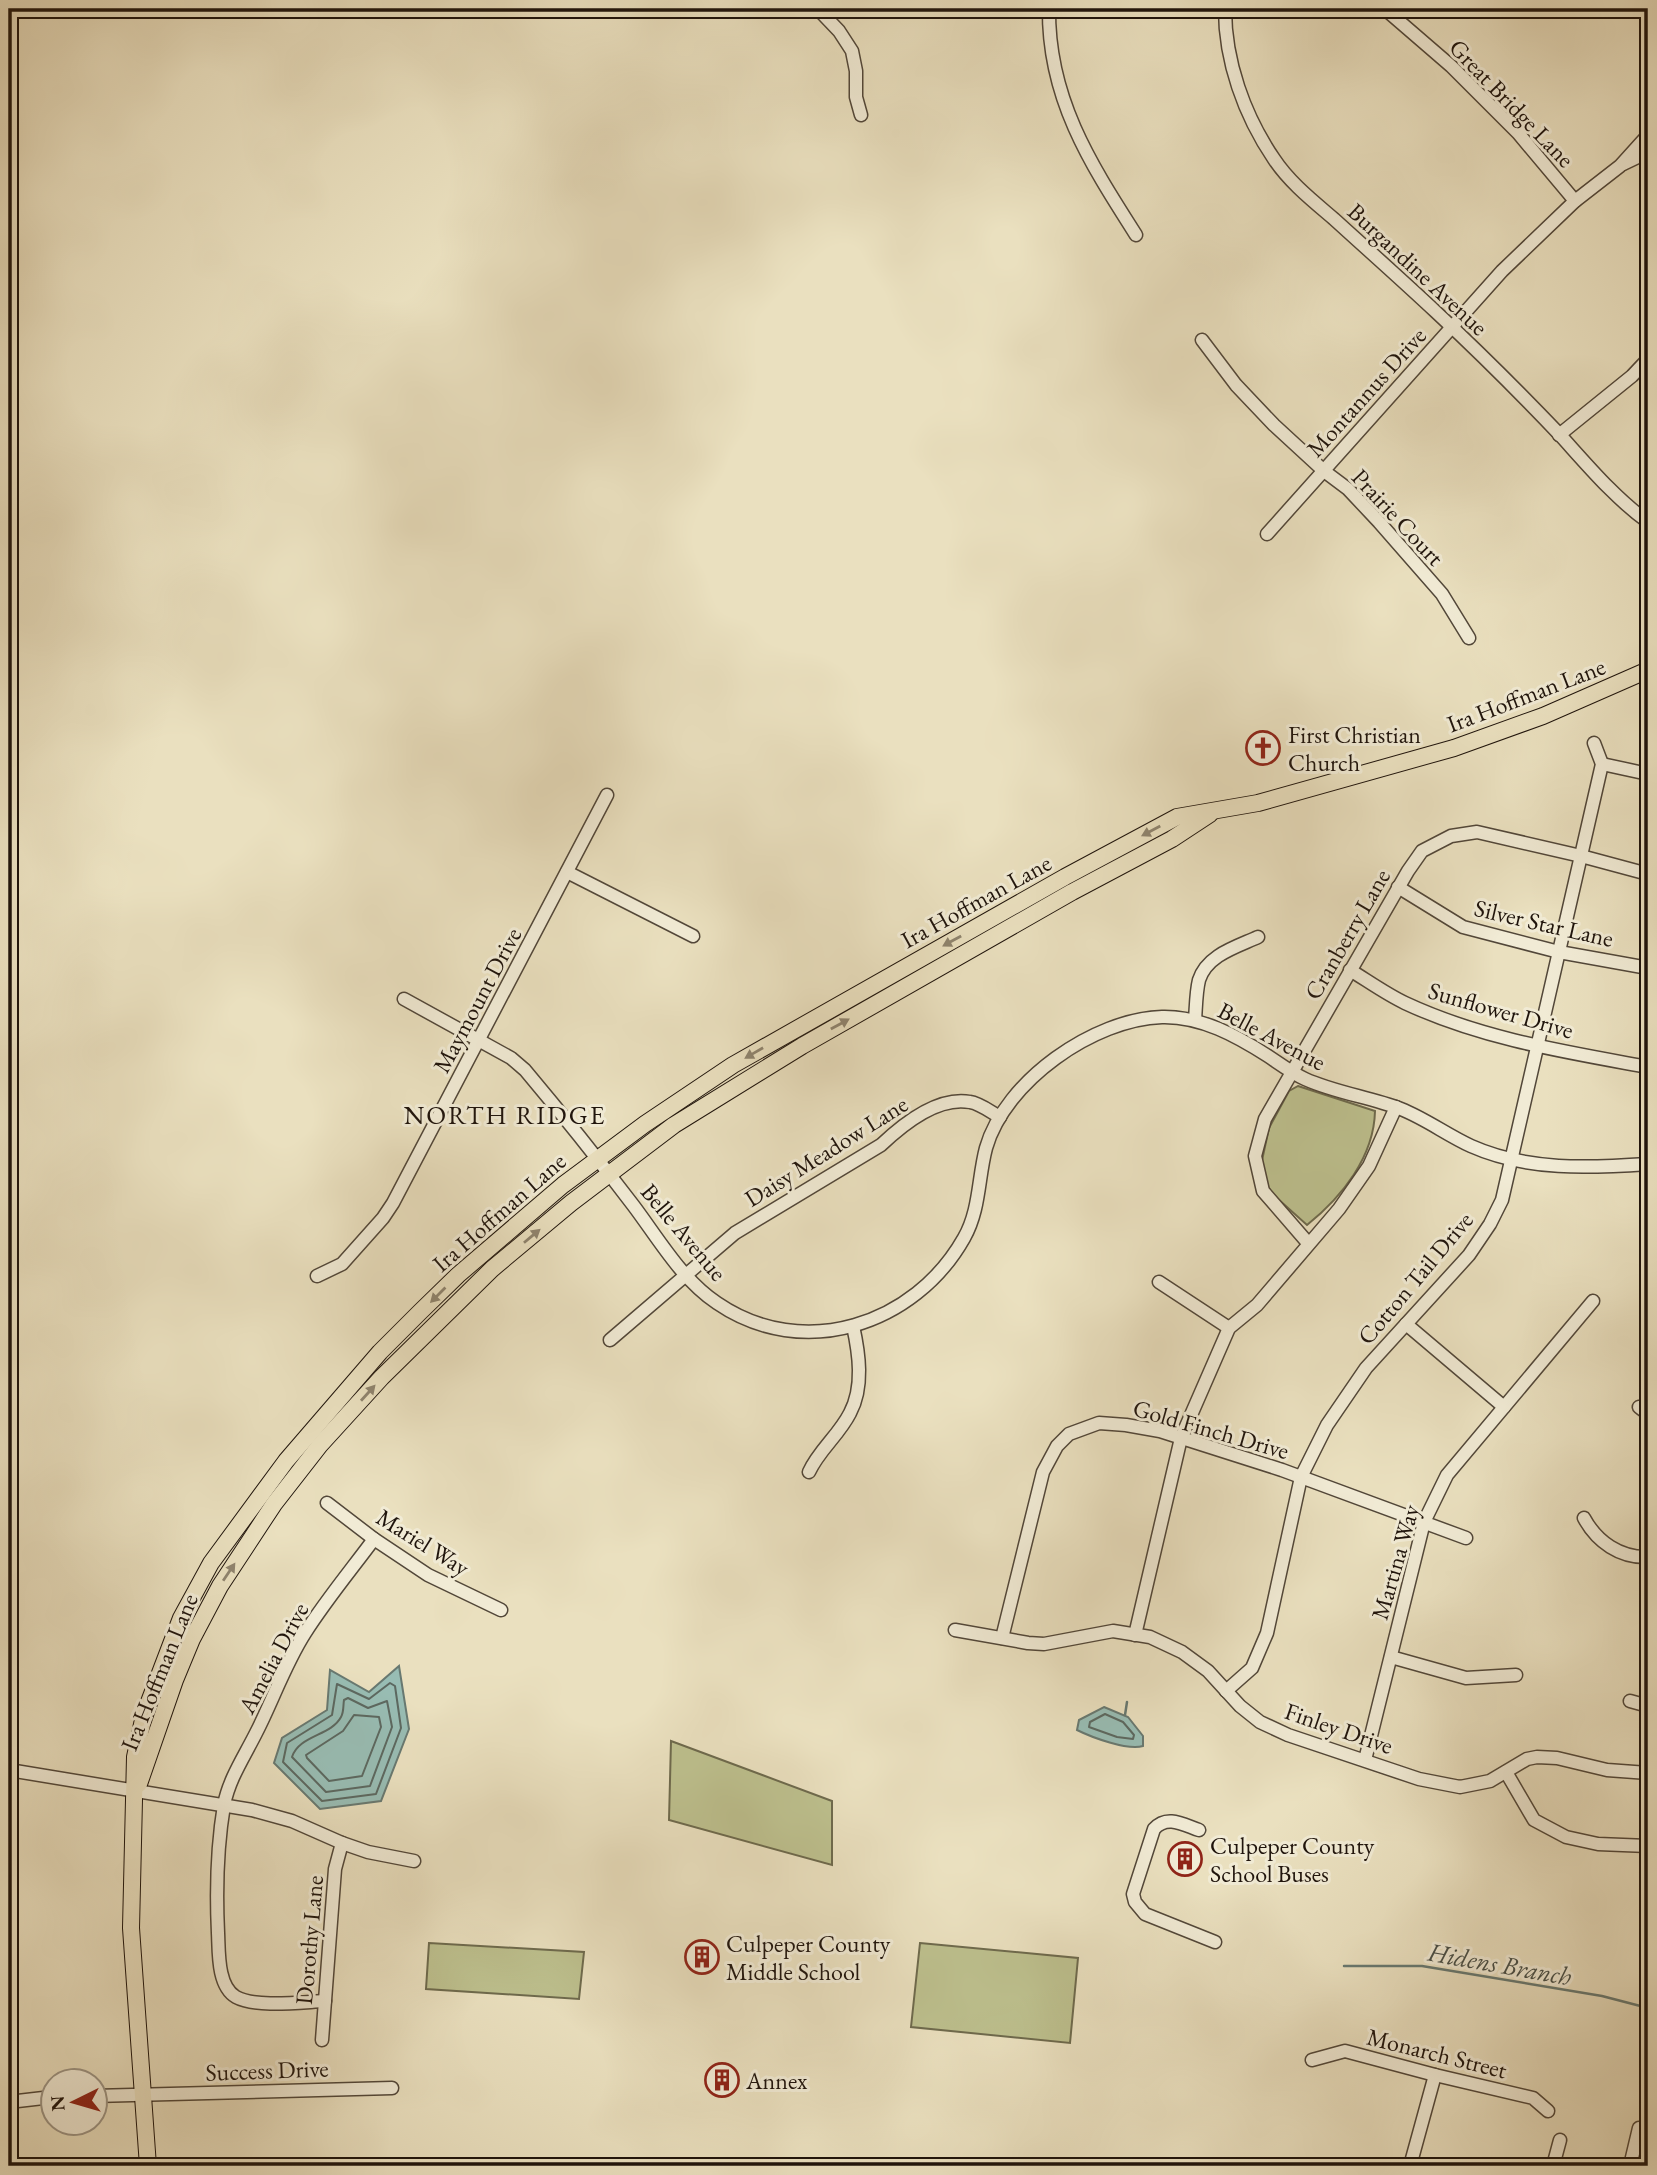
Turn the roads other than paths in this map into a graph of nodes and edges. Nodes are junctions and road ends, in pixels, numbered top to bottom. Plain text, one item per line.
1 (818, 9) edge
2 (1049, 9) edge
3 (1225, 9) edge
4 (1385, 9) edge
5 (861, 115) dead end
6 (1648, 135) edge
7 (1648, 152) edge
8 (1620, 166) junction
9 (1575, 201) junction
10 (1136, 235) dead end
11 (1451, 327) junction
12 (1202, 340) dead end
13 (1648, 359) edge
14 (1559, 435) junction
15 (1324, 471) junction
16 (1648, 522) edge
17 (1267, 534) dead end
18 (1469, 638) dead end
19 (1648, 670) edge
20 (1594, 743) dead end
21 (1602, 764) junction
22 (1648, 774) edge
23 (607, 795) dead end
24 (1215, 810) junction
25 (1581, 856) junction
26 (567, 872) junction
27 (1648, 874) edge
28 (1398, 887) junction
29 (693, 936) dead end
30 (1258, 937) dead end
31 (1559, 953) junction
32 (1648, 968) edge
33 (1350, 970) junction
34 (404, 999) dead end
35 (1195, 1020) junction
36 (479, 1041) junction
37 (1538, 1047) junction
38 (1648, 1067) edge
39 (1291, 1071) junction
40 (1396, 1107) junction
41 (1000, 1117) junction
42 (598, 1158) junction
43 (1513, 1159) junction
44 (1648, 1164) edge
45 (610, 1175) junction
46 (1308, 1243) junction
47 (686, 1274) junction
48 (317, 1276) dead end
49 (1159, 1282) dead end
50 (1593, 1301) dead end
51 (1406, 1324) junction
52 (853, 1326) junction
53 (1229, 1328) junction
54 (610, 1339) dead end
55 (1504, 1408) junction
56 (1181, 1438) junction
57 (809, 1472) dead end
58 (1301, 1477) junction
59 (327, 1503) dead end
60 (1584, 1518) dead end
61 (1424, 1522) junction
62 (1466, 1538) dead end
63 (374, 1539) junction
64 (1648, 1557) edge
65 (501, 1610) dead end
66 (955, 1630) dead end
67 (1135, 1635) junction
68 (1002, 1638) junction
69 (1391, 1657) junction
70 (1516, 1675) dead end
71 (1226, 1691) junction
72 (1630, 1701) dead end
73 (1648, 1706) edge
74 (1365, 1760) junction
75 (9, 1770) edge
76 (1506, 1772) junction
77 (1648, 1773) edge
78 (135, 1792) junction
79 (224, 1805) junction
80 (1199, 1830) dead end
81 (342, 1843) junction
82 (1648, 1846) edge
83 (414, 1861) dead end
84 (1215, 1942) dead end
85 (325, 2001) junction
86 (322, 2040) dead end
87 (1312, 2060) dead end
88 (1435, 2076) junction
89 (393, 2088) dead end
90 (108, 2096) edge
91 (143, 2096) junction
92 (38, 2099) edge
93 (9, 2102) edge
94 (1548, 2111) dead end
95 (1644, 2130) edge
96 (1560, 2140) dead end
97 (148, 2166) edge
98 (1410, 2166) edge
99 (1553, 2166) edge
100 (1630, 2166) edge

1 - 5 street
2 - 10 street
3 - 11 street, Burgandine Avenue
4 - 9 street, Great Bridge Lane
6 - 8 street, Montannus Drive
7 - 8 street, Montannus Drive
8 - 9 street, Montannus Drive
9 - 11 street, Montannus Drive
11 - 14 street, Burgandine Avenue
11 - 15 street, Montannus Drive
12 - 15 street, Prairie Court
13 - 14 street
14 - 16 street, Burgandine Avenue
15 - 17 street, Montannus Drive
15 - 18 street, Prairie Court
19 - 24 main road, Ira Hoffman Lane
20 - 21 street
21 - 22 street
21 - 25 street, Cotton Tail Drive
23 - 26 street, Maymount Drive
24 -> 42 main road, Ira Hoffman Lane
45 -> 24 main road, Ira Hoffman Lane
25 - 27 street, Cranberry Lane
25 - 28 street, Cranberry Lane
25 - 31 street, Cotton Tail Drive
26 - 29 street
26 - 36 street, Maymount Drive
28 - 31 street, Silver Star Lane
28 - 33 street, Cranberry Lane
30 - 35 street
31 - 32 street, Silver Star Lane
31 - 37 street, Cotton Tail Drive
33 - 37 street, Sunflower Drive
33 - 39 street, Cranberry Lane
34 - 36 street, Belle Avenue
35 - 39 street, Belle Avenue
35 - 41 street, Belle Avenue
36 - 42 street, Belle Avenue
36 - 48 street, Maymount Drive
37 - 38 street, Sunflower Drive
37 - 43 street, Cotton Tail Drive
39 - 40 street, Belle Avenue
39 - 46 street, Cranberry Lane
40 - 43 street, Belle Avenue
40 - 46 street
41 - 47 street, Daisy Meadow Lane
41 - 52 street, Belle Avenue
42 - 45 street, Belle Avenue
42 -> 78 main road, Ira Hoffman Lane
43 - 44 street, Belle Avenue
43 - 51 street, Cotton Tail Drive
45 - 47 street, Belle Avenue
78 -> 45 main road, Ira Hoffman Lane
46 - 53 street
47 - 52 street, Belle Avenue
47 - 54 street, Daisy Meadow Lane
49 - 53 street
50 - 55 street, Martina Way
51 - 55 street
51 - 58 street, Cotton Tail Drive
52 - 57 street
53 - 56 street
55 - 61 street, Martina Way
56 - 58 street, Gold Finch Drive
56 - 67 street
56 - 68 street, Gold Finch Drive
58 - 61 street, Gold Finch Drive
58 - 71 street, Cotton Tail Drive
59 - 63 street, Mariel Way
60 - 64 street
61 - 62 street, Gold Finch Drive
61 - 69 street, Martina Way
63 - 65 street, Mariel Way
63 - 79 street, Amelia Drive
66 - 68 street, Finley Drive
67 - 68 street, Finley Drive
67 - 71 street, Finley Drive
69 - 70 street
69 - 74 street, Martina Way
71 - 74 street, Finley Drive
72 - 73 street
74 - 76 street, Finley Drive
75 - 78 street
76 - 77 street, Finley Drive
76 - 82 street
78 - 79 street
78 - 91 main road, Ira Hoffman Lane
79 - 81 street
79 - 85 street, Amelia Drive
80 - 84 street
81 - 83 street
81 - 85 street, Dorothy Lane
85 - 86 street, Dorothy Lane
87 - 88 street, Monarch Street
88 - 94 street, Monarch Street
88 - 98 street
89 - 91 street, Success Drive
90 - 91 street, Success Drive
91 - 97 main road, Ira Hoffman Lane
92 - 93 street
95 - 100 street
96 - 99 street

